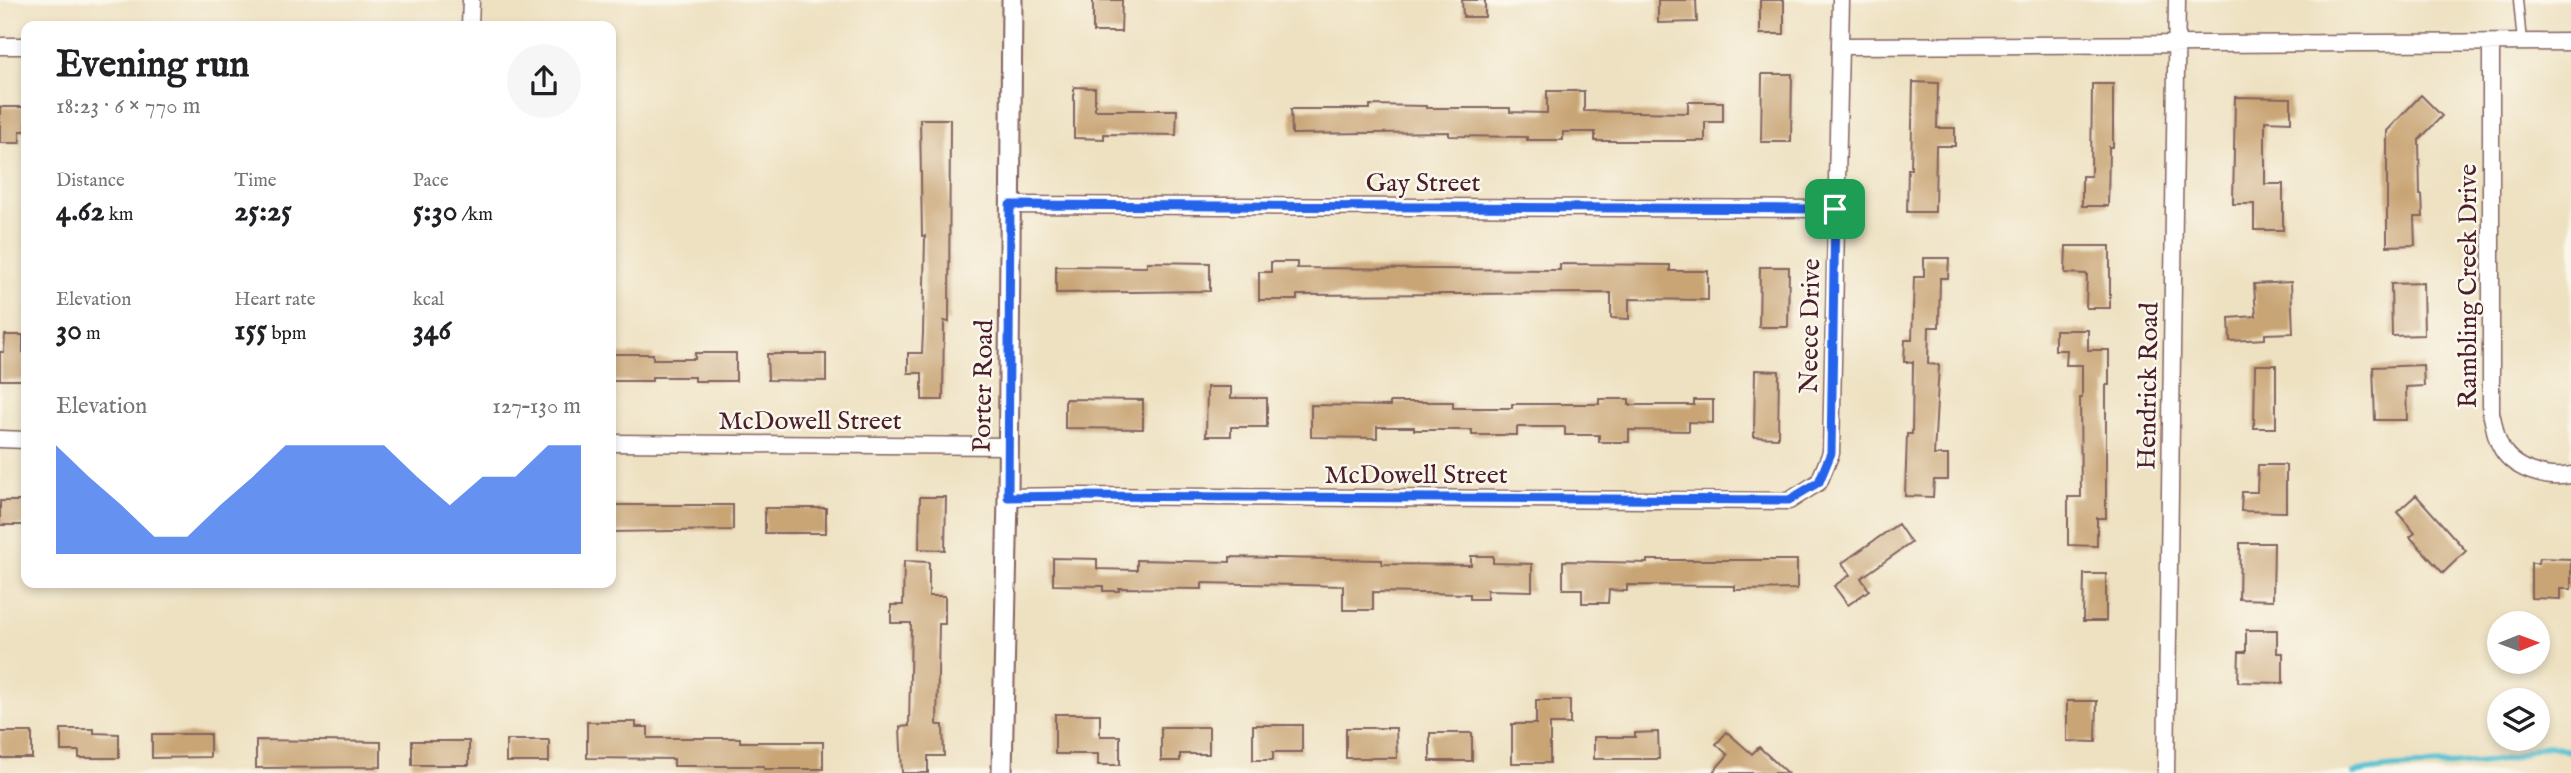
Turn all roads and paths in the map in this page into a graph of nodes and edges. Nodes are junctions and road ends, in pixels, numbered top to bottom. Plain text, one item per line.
1 (471, 0) edge
2 (1012, 0) edge
3 (1841, 0) edge
4 (2177, 0) edge
5 (2518, 0) edge
6 (470, 21) edge
7 (2522, 42) junction
8 (2571, 42) edge
9 (2177, 43) junction
10 (2491, 43) junction
11 (0, 46) edge
12 (21, 46) edge
13 (1841, 46) junction
14 (1010, 205) junction
15 (1835, 209) junction
16 (0, 439) edge
17 (21, 440) edge
18 (616, 443) edge
19 (1008, 446) junction
20 (2571, 475) edge
21 (1819, 482) joint
22 (1008, 497) junction
23 (1002, 773) edge
24 (2166, 773) edge

1 - 6 street
2 - 14 street, Porter Road
3 - 13 street, Neece Drive
4 - 9 street, Hendrick Road
5 - 7 lane
7 - 8 street
7 - 10 street
9 - 10 street
9 - 13 street
9 - 24 street, Hendrick Road
10 - 20 street, Rambling Creek Drive
11 - 12 street
13 - 15 street, Neece Drive
14 - 15 street, Gay Street
14 - 19 street, Porter Road
15 - 21 street, Neece Drive
16 - 17 street
18 - 19 street, McDowell Street
19 - 22 street, Porter Road
21 - 22 street, McDowell Street
22 - 23 street, Porter Road

